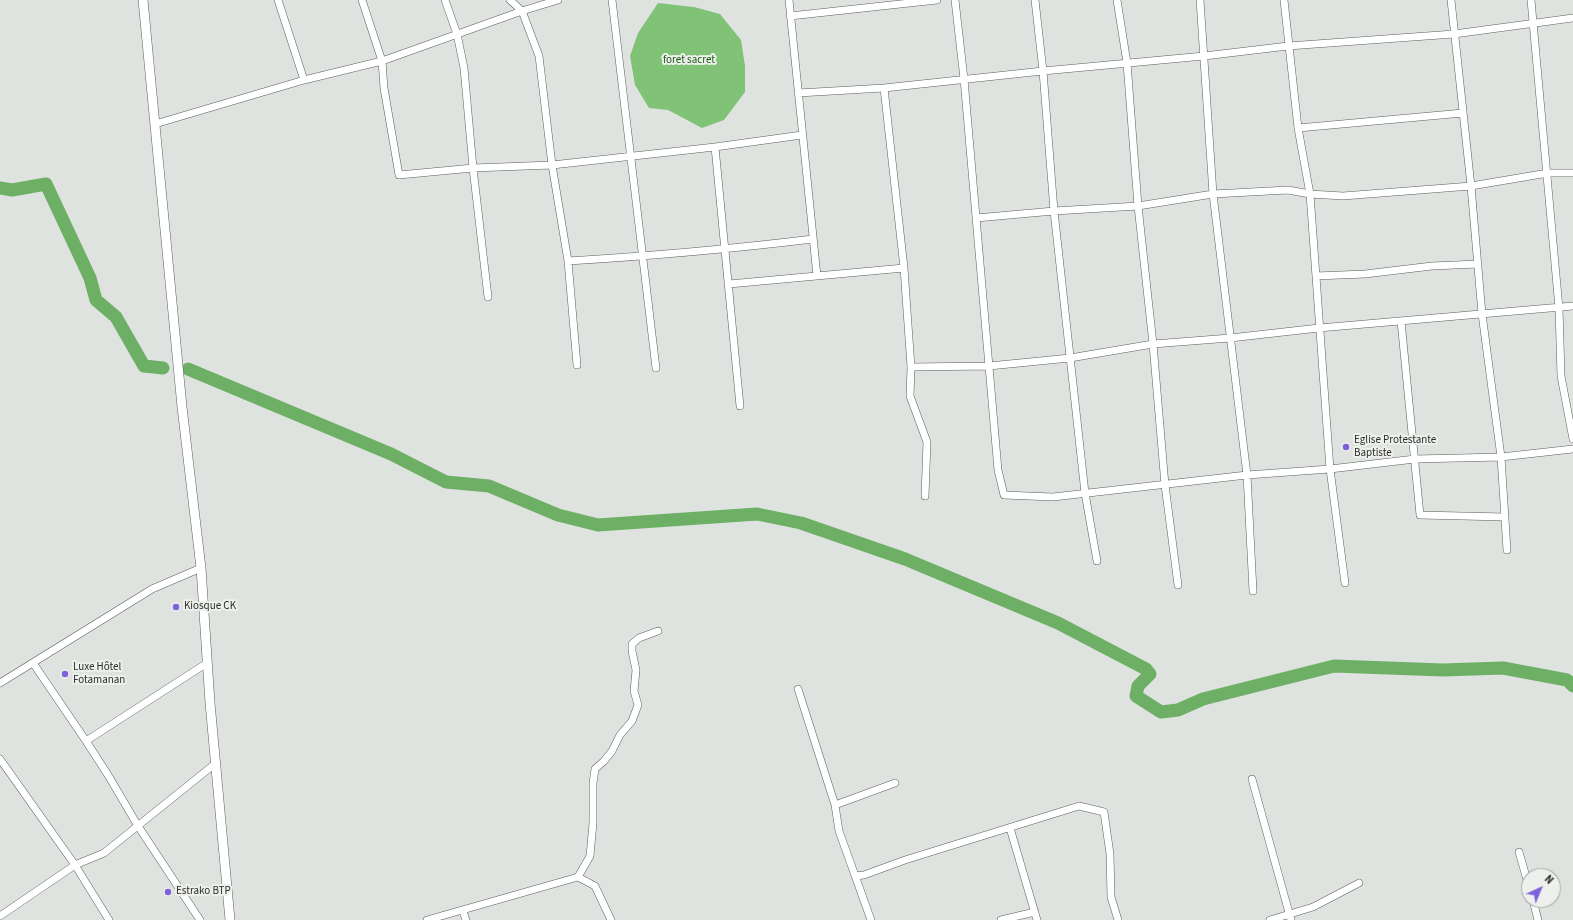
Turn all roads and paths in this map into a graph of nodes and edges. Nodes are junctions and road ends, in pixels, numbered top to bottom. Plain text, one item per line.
1 (143, 0) edge
2 (278, 0) edge
3 (362, 0) edge
4 (445, 0) edge
5 (510, 0) edge
6 (558, 0) edge
7 (612, 0) edge
8 (789, 0) edge
9 (937, 0) edge
10 (955, 0) edge
11 (1035, 0) edge
12 (1117, 0) edge
13 (1200, 0) edge
14 (1284, 0) edge
15 (1451, 0) edge
16 (1531, 0) edge
17 (522, 11) junction
18 (790, 16) junction
19 (1573, 18) edge
20 (1534, 23) junction
21 (457, 34) junction
22 (1454, 34) junction
23 (1288, 46) junction
24 (1204, 56) junction
25 (382, 61) junction
26 (1127, 63) junction
27 (1043, 71) junction
28 (964, 79) junction
29 (304, 80) junction
30 (884, 88) junction
31 (798, 93) junction
32 (1463, 113) junction
33 (155, 124) junction
34 (1298, 128) junction
35 (802, 134) junction
36 (715, 147) junction
37 (631, 156) junction
38 (552, 165) junction
39 (473, 168) junction
40 (1548, 173) junction
41 (1573, 173) edge
42 (1471, 186) junction
43 (1214, 194) junction
44 (1310, 194) junction
45 (1138, 206) junction
46 (1054, 211) junction
47 (976, 218) junction
48 (813, 239) junction
49 (725, 250) junction
50 (643, 257) junction
51 (568, 261) junction
52 (1478, 264) junction
53 (904, 268) junction
54 (817, 276) junction
55 (1316, 276) junction
56 (729, 284) junction
57 (488, 297) dead end
58 (1573, 306) edge
59 (1559, 308) junction
60 (1482, 314) junction
61 (1401, 321) junction
62 (1319, 328) junction
63 (1230, 338) junction
64 (1153, 344) junction
65 (1070, 358) junction
66 (577, 364) dead end
67 (989, 366) junction
68 (911, 367) junction
69 (656, 368) dead end
70 (740, 406) dead end
71 (1573, 440) edge
72 (1573, 448) edge
73 (1501, 457) junction
74 (1415, 459) junction
75 (1330, 469) junction
76 (1247, 475) junction
77 (1165, 485) junction
78 (1084, 493) junction
79 (925, 496) dead end
80 (1505, 516) junction
81 (1507, 550) dead end
82 (1097, 561) dead end
83 (201, 568) junction
84 (1345, 583) dead end
85 (1178, 585) dead end
86 (1253, 590) dead end
87 (658, 631) dead end
88 (33, 663) junction
89 (207, 663) junction
90 (0, 683) edge
91 (798, 689) dead end
92 (86, 741) junction
93 (0, 759) edge
94 (216, 763) junction
95 (1252, 778) dead end
96 (895, 783) dead end
97 (835, 805) junction
98 (138, 826) junction
99 (1010, 828) junction
100 (1519, 852) dead end
101 (75, 865) junction
102 (1524, 868) edge
103 (855, 876) junction
104 (578, 877) junction
105 (1359, 883) dead end
106 (1535, 908) edge
107 (463, 911) junction
108 (1034, 912) junction
109 (0, 916) edge
110 (1290, 917) edge
111 (109, 920) edge
112 (200, 920) edge
113 (230, 920) edge
114 (427, 920) edge
115 (466, 920) edge
116 (611, 920) edge
117 (871, 920) edge
118 (1001, 920) edge
119 (1037, 920) edge
120 (1118, 920) edge
121 (1270, 920) edge
122 (1538, 920) edge

1 - 33 main road
2 - 29 street
3 - 25 street
4 - 21 street
5 - 17 street
6 - 17 street
7 - 37 street
8 - 18 street
9 - 18 street
10 - 28 street
11 - 27 street
12 - 26 street
13 - 24 street
14 - 23 street
15 - 22 street
16 - 20 street
17 - 21 street
17 - 38 street
18 - 31 street
19 - 20 street
20 - 22 street
20 - 40 street
21 - 25 street
21 - 39 street
22 - 23 street
22 - 32 street
23 - 24 street
23 - 34 street
24 - 26 street
24 - 43 street
25 - 29 street
25 - 39 street
26 - 27 street
26 - 45 street
27 - 28 street
27 - 46 street
28 - 30 street
28 - 47 street
29 - 33 street
30 - 31 street
30 - 53 street
31 - 35 street
32 - 34 street
32 - 42 street
33 - 83 main road
34 - 44 street
35 - 36 street
35 - 48 street
36 - 37 street
36 - 49 street
37 - 38 street
37 - 50 street
38 - 39 street
38 - 51 street
39 - 57 street
40 - 41 street
40 - 42 street
40 - 59 street
42 - 44 street
42 - 52 street
43 - 44 street
43 - 45 street
43 - 63 street
44 - 55 street
45 - 46 street
45 - 64 street
46 - 47 street
46 - 65 street
47 - 67 street
48 - 49 street
48 - 54 street
49 - 50 street
49 - 56 street
50 - 51 street
50 - 69 street
51 - 66 street
52 - 55 street
52 - 60 street
53 - 54 street
53 - 68 street
54 - 56 street
55 - 62 street
56 - 70 street
58 - 59 street
59 - 60 street
59 - 71 street
60 - 61 street
60 - 73 street
61 - 62 street
61 - 74 street
62 - 63 street
62 - 75 street
63 - 64 street
63 - 76 street
64 - 65 street
64 - 77 street
65 - 67 street
65 - 78 street
67 - 68 street
67 - 78 street
68 - 79 street
72 - 73 street
73 - 74 street
73 - 80 street
74 - 75 street
74 - 80 street
75 - 76 street
75 - 84 street
76 - 77 street
76 - 86 street
77 - 78 street
77 - 85 street
78 - 82 street
80 - 81 street
83 - 88 street
83 - 89 main road
87 - 104 street
88 - 90 street
88 - 92 street
89 - 92 street
89 - 94 main road
91 - 97 street
92 - 98 street
93 - 101 street
94 - 98 street
94 - 113 main road
95 - 110 street
96 - 97 street
97 - 103 street
98 - 101 street
98 - 112 street
99 - 103 street
99 - 108 street
99 - 120 street
100 - 102 street
101 - 109 street
101 - 111 street
103 - 117 street
104 - 107 street
104 - 116 street
105 - 110 street
106 - 122 street
107 - 114 street
107 - 115 street
108 - 118 street
108 - 119 street
110 - 121 street

